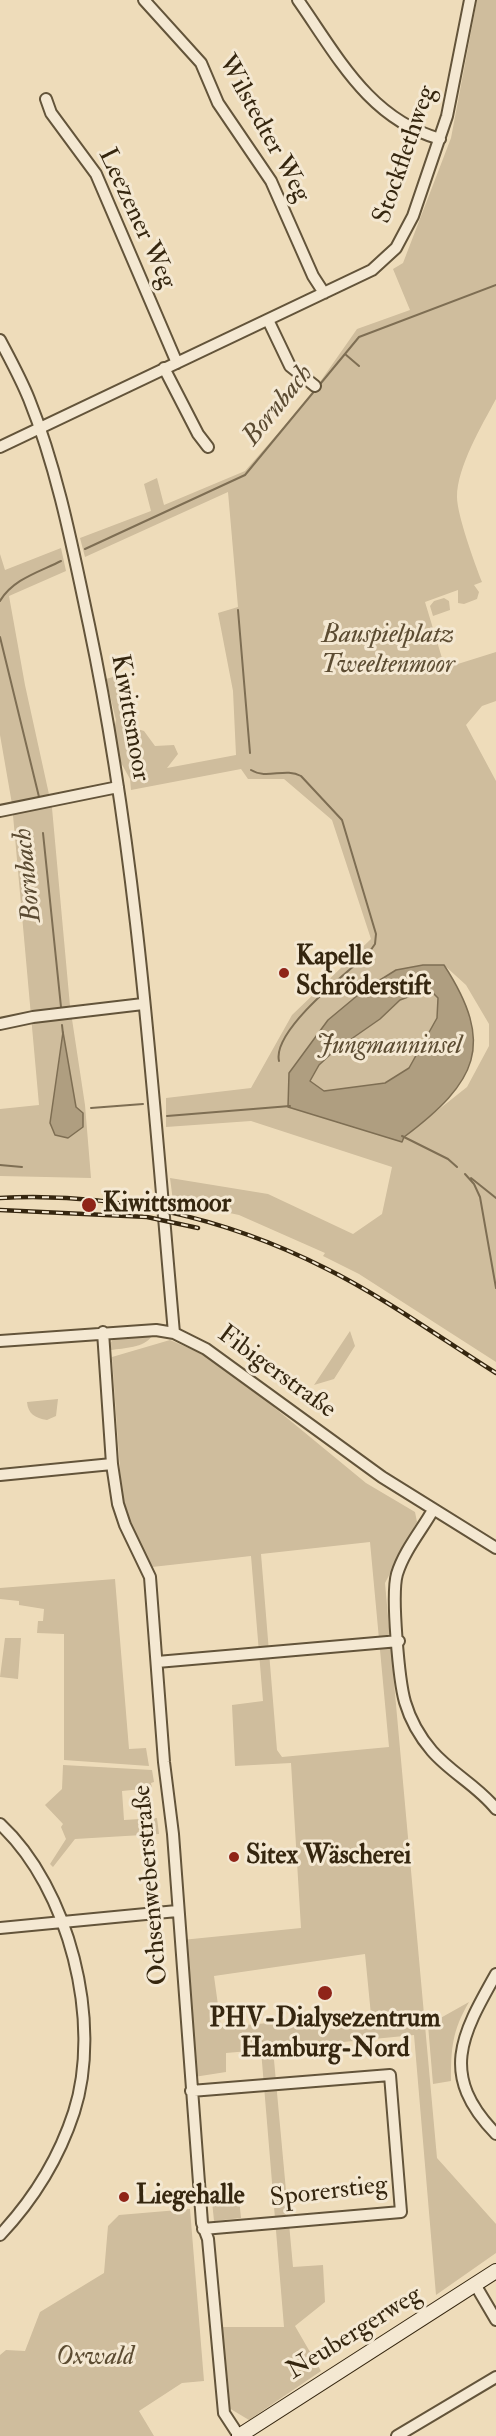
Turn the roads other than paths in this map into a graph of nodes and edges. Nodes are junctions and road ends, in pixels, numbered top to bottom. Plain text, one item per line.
1 (144, 0) edge
2 (298, 0) edge
3 (470, 0) edge
4 (45, 99) dead end
5 (440, 140) junction
6 (324, 293) junction
7 (268, 320) junction
8 (0, 340) edge
9 (177, 363) junction
10 (164, 368) junction
11 (315, 386) dead end
12 (40, 428) junction
13 (0, 447) edge
14 (208, 447) dead end
15 (118, 787) junction
16 (0, 811) edge
17 (143, 1004) junction
18 (0, 1024) edge
19 (103, 1332) junction
20 (174, 1333) junction
21 (0, 1341) edge
22 (112, 1464) junction
23 (0, 1474) edge
24 (433, 1510) junction
25 (496, 1548) edge
26 (399, 1641) junction
27 (157, 1662) junction
28 (496, 1809) edge
29 (0, 1824) edge
30 (177, 1911) junction
31 (62, 1924) junction
32 (0, 1928) edge
33 (496, 1974) edge
34 (191, 2091) junction
35 (496, 2134) edge
36 (203, 2229) junction
37 (0, 2235) edge
38 (496, 2271) edge
39 (476, 2286) junction
40 (496, 2320) edge
41 (496, 2377) edge
42 (239, 2436) edge
43 (397, 2436) edge

1 - 6 street, Wilstedter Weg
2 - 5 street
3 - 5 street, Stockflethweg
4 - 9 street, Leezener Weg
5 - 6 street, Stockflethweg
6 - 7 street, Stockflethweg
7 - 9 street, Stockflethweg
7 - 11 street
8 - 12 street, Kiwittsmoor
9 - 10 street, Stockflethweg
10 - 12 street, Stockflethweg
10 - 14 street
12 - 13 street, Stockflethweg
12 - 15 street, Kiwittsmoor
15 - 16 street
15 - 17 street, Kiwittsmoor
17 - 18 street
17 - 20 street, Kiwittsmoor
19 - 20 street, Fibigerstraße
19 - 21 street, Fibigerstraße
19 - 22 street, Ochsenweberstraße
20 - 24 street, Fibigerstraße
22 - 23 street
22 - 27 street, Ochsenweberstraße
24 - 25 street, Fibigerstraße
24 - 26 street
26 - 27 street
26 - 28 street
27 - 30 street, Ochsenweberstraße
29 - 31 street
30 - 31 street
30 - 34 street, Ochsenweberstraße
31 - 32 street
31 - 37 street
33 - 35 street
34 - 36 street, Ochsenweberstraße
34 - 36 street, Sporerstieg
36 - 42 street, Ochsenweberstraße
38 - 39 street, Neubergerweg
39 - 40 street
39 - 42 street, Neubergerweg
41 - 43 street

